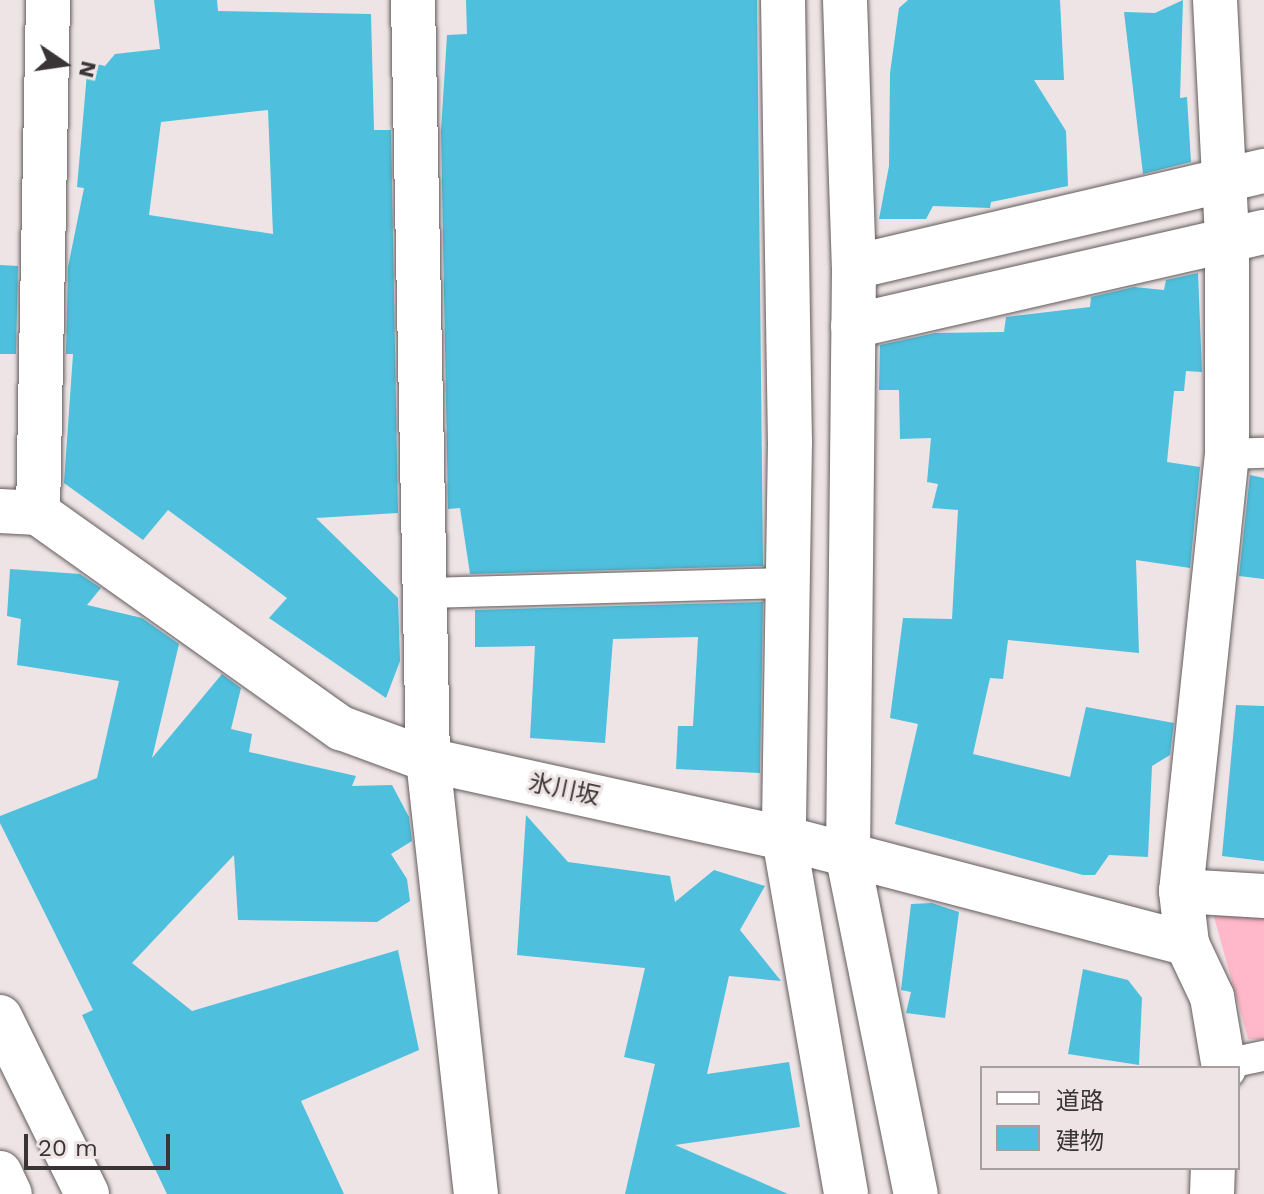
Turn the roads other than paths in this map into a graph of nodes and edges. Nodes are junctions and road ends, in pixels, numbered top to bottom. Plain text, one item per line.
1 (48, 0) edge
2 (413, 0) edge
3 (783, 0) edge
4 (845, 0) edge
5 (1215, 0) edge
6 (1264, 171) edge
7 (1220, 181) junction
8 (1245, 236) edge
9 (854, 267) junction
10 (853, 326) junction
11 (1245, 453) edge
12 (19, 512) edge
13 (789, 583) junction
14 (424, 593) junction
15 (428, 760) junction
16 (784, 838) junction
17 (848, 858) junction
18 (1181, 891) junction
19 (1264, 896) edge
20 (1187, 944) junction
21 (0, 1017) edge
22 (1238, 1063) edge
23 (1213, 1170) edge
24 (0, 1173) edge
25 (10, 1194) edge
26 (87, 1194) edge
27 (476, 1194) edge
28 (846, 1194) edge
29 (916, 1194) edge
30 (1212, 1194) edge

1 - 12 street
2 - 14 street
3 - 13 street
4 - 9 street
5 - 7 street
6 - 7 street
7 - 8 street
7 - 9 street
8 - 10 street
8 - 11 street
9 - 10 street
10 - 17 street
11 - 18 street
12 - 15 street, 氷川坂
13 - 14 lane
13 - 16 street
14 - 15 street
15 - 16 street, 氷川坂
15 - 27 street
16 - 17 street, 氷川坂
16 - 28 street
17 - 20 street, 氷川坂
17 - 29 street
18 - 19 street
18 - 20 street
20 - 22 street
21 - 26 street
23 - 30 street
24 - 25 street

